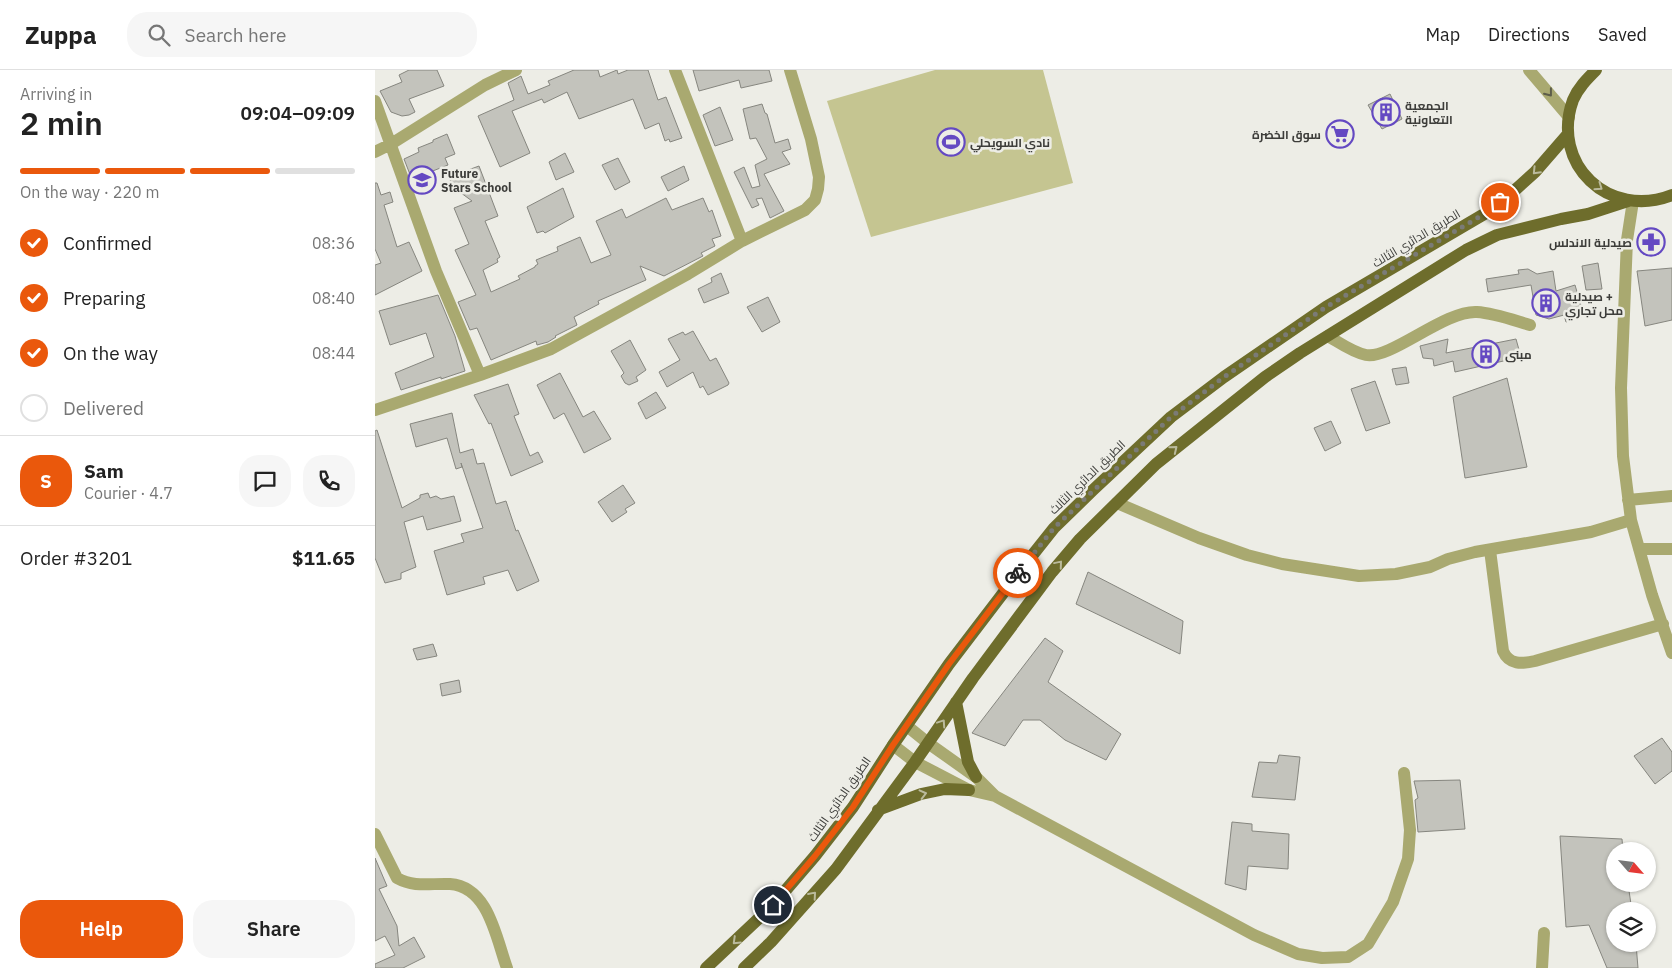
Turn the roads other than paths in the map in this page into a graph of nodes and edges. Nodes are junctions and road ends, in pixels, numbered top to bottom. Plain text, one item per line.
1 (517, 70) edge
2 (675, 70) edge
3 (790, 70) edge
4 (1529, 70) edge
5 (1596, 70) edge
6 (375, 101) edge
7 (1569, 117) junction
8 (1568, 134) junction
9 (391, 144) junction
10 (375, 152) edge
11 (1672, 196) edge
12 (1631, 201) junction
13 (742, 241) junction
14 (1529, 325) dead end
15 (1328, 336) junction
16 (481, 375) junction
17 (375, 410) edge
18 (1672, 496) edge
19 (1628, 500) junction
20 (1117, 503) junction
21 (1631, 520) junction
22 (1672, 548) edge
23 (1639, 549) junction
24 (1491, 550) junction
25 (1663, 624) junction
26 (1672, 653) edge
27 (956, 702) junction
28 (907, 726) junction
29 (928, 743) junction
30 (893, 745) junction
31 (915, 762) junction
32 (1404, 773) dead end
33 (976, 777) junction
34 (969, 790) junction
35 (995, 796) junction
36 (878, 810) junction
37 (375, 834) edge
38 (1544, 933) dead end
39 (507, 968) edge
40 (706, 968) edge
41 (744, 968) edge
42 (1542, 968) edge

1 - 9 street
2 - 13 street
3 - 13 street
4 -> 7 street
5 - 7 main road
6 - 9 street
7 - 8 main road
8 -> 12 main road
8 -> 28 main road, الطريق الدائري الثالث
9 - 10 street
9 - 16 street
11 - 12 main road
12 - 15 main road
12 - 19 street
13 - 16 street
14 - 15 street
20 -> 15 main road
16 - 17 street
18 - 19 street
19 - 21 street
20 - 24 street
27 -> 20 main road
21 - 23 street
21 - 24 street
22 - 23 street
23 - 25 street
24 - 25 street
25 - 26 street
29 -> 27 main road
27 - 33 main road
28 - 29 street
28 - 30 main road, الطريق الدائري الثالث
29 - 31 main road
29 - 33 street
30 - 31 street
30 -> 40 main road, الطريق الدائري الثالث
31 - 34 street
31 - 36 main road
32 - 35 street
33 - 35 street
34 - 35 street
36 -> 34 main road
41 -> 36 main road
37 - 39 street
38 - 42 street

